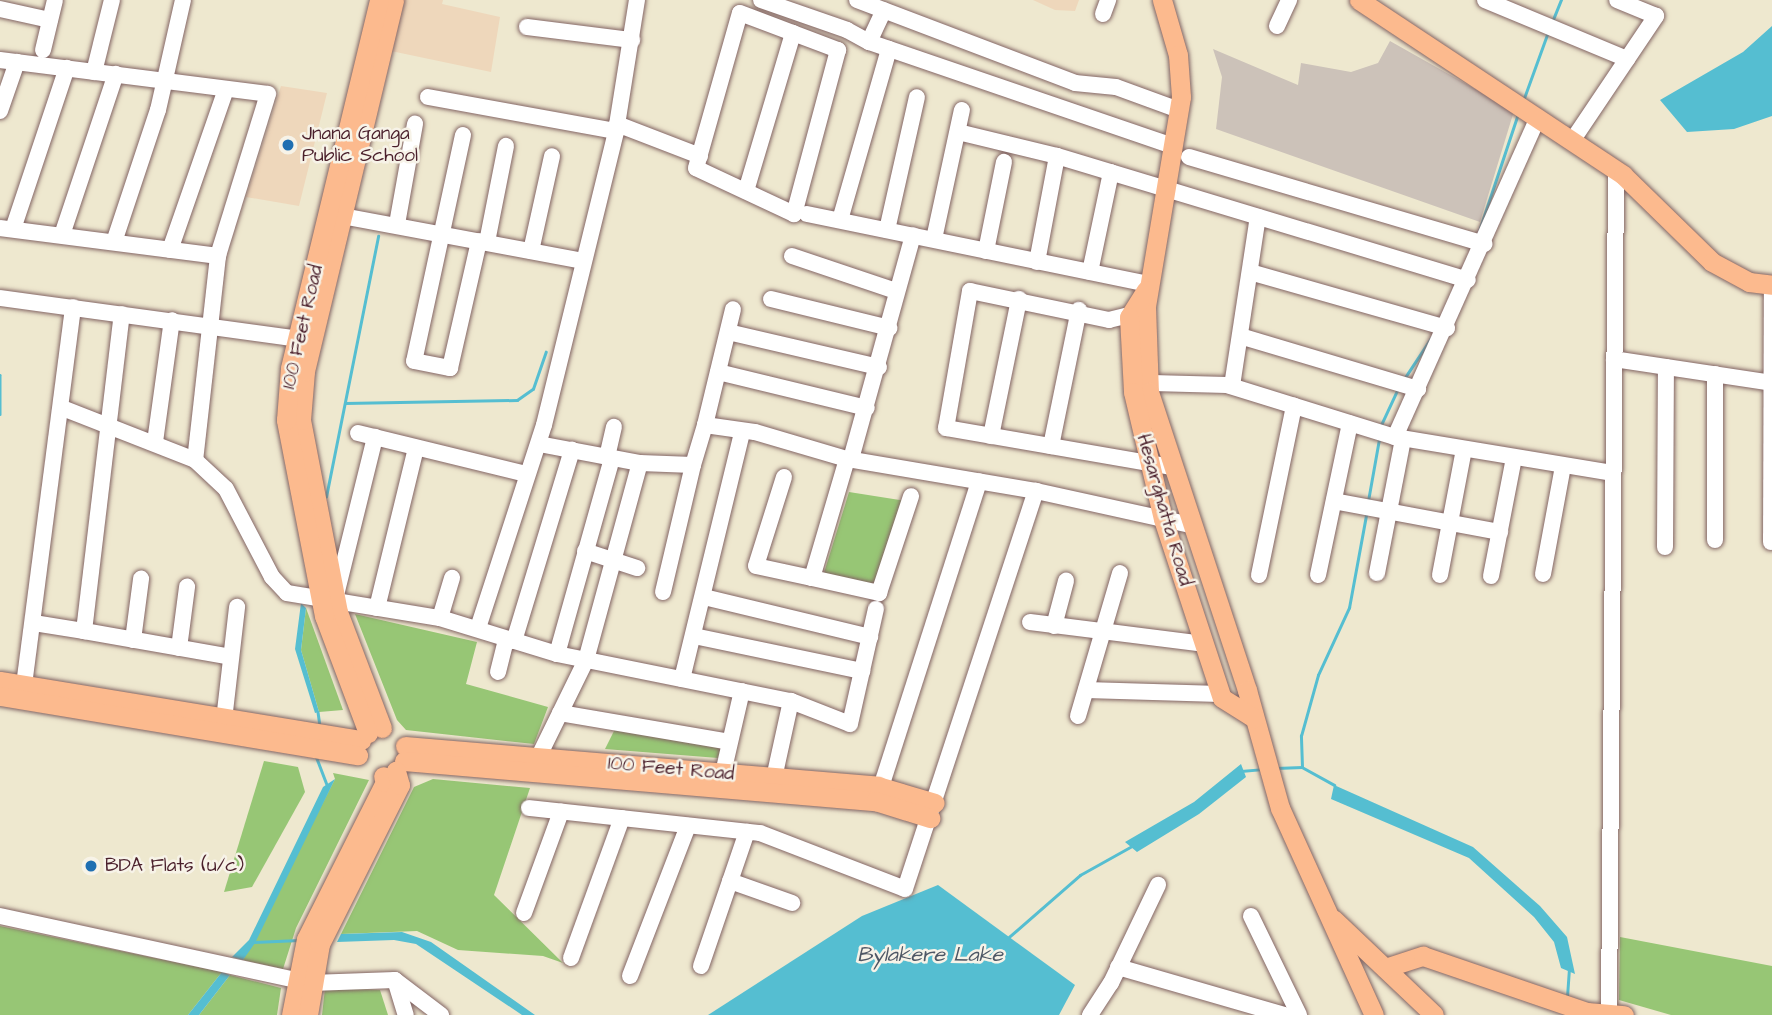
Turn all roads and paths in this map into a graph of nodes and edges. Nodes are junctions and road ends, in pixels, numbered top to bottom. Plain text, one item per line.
1 (55, 0) edge
2 (112, 0) edge
3 (183, 0) edge
4 (379, 0) edge
5 (394, 0) edge
6 (637, 0) edge
7 (761, 0) edge
8 (857, 0) edge
9 (1162, 0) edge
10 (1289, 0) edge
11 (1359, 0) edge
12 (1485, 0) edge
13 (1617, 0) edge
14 (0, 9) edge
15 (884, 10) junction
16 (50, 20) junction
17 (1277, 26) dead end
18 (527, 27) dead end
19 (793, 33) junction
20 (632, 40) junction
21 (869, 42) junction
22 (889, 49) junction
23 (43, 50) dead end
24 (1627, 59) junction
25 (8, 61) edge
26 (67, 68) junction
27 (94, 72) junction
28 (1052, 74) junction
29 (116, 75) junction
30 (166, 81) junction
31 (226, 89) junction
32 (428, 97) dead end
33 (917, 97) dead end
34 (1046, 100) junction
35 (962, 110) dead end
36 (1179, 110) junction
37 (1527, 110) junction
38 (0, 111) edge
39 (415, 124) dead end
40 (617, 127) junction
41 (957, 132) junction
42 (463, 135) dead end
43 (1572, 141) junction
44 (506, 146) dead end
45 (1172, 146) junction
46 (552, 156) dead end
47 (700, 156) junction
48 (1057, 156) junction
49 (1189, 157) dead end
50 (1004, 162) dead end
51 (1616, 170) junction
52 (1111, 172) junction
53 (1164, 189) junction
54 (746, 191) junction
55 (337, 214) junction
56 (807, 214) dead end
57 (1258, 217) junction
58 (840, 220) junction
59 (397, 224) junction
60 (7, 229) edge
61 (887, 230) junction
62 (440, 232) junction
63 (62, 235) junction
64 (913, 235) junction
65 (934, 239) junction
66 (483, 241) junction
67 (114, 242) junction
68 (1484, 244) junction
69 (170, 250) junction
70 (986, 250) junction
71 (531, 251) junction
72 (218, 256) junction
73 (792, 256) dead end
74 (583, 261) junction
75 (1037, 262) junction
76 (1090, 272) junction
77 (1250, 272) junction
78 (1468, 281) junction
79 (1150, 284) junction
80 (1772, 285) edge
81 (896, 290) junction
82 (0, 298) edge
83 (771, 299) dead end
84 (1019, 299) junction
85 (73, 307) junction
86 (733, 309) dead end
87 (1079, 310) junction
88 (1138, 312) junction
89 (122, 314) junction
90 (172, 320) junction
91 (213, 326) junction
92 (889, 328) junction
93 (1447, 328) junction
94 (728, 332) junction
95 (1240, 336) junction
96 (307, 340) junction
97 (1614, 359) junction
98 (879, 367) junction
99 (1666, 367) junction
100 (718, 372) junction
101 (1715, 374) junction
102 (1152, 383) dead end
103 (1772, 383) edge
104 (1232, 386) junction
105 (1418, 389) junction
106 (1294, 405) junction
107 (62, 408) junction
108 (867, 408) junction
109 (1350, 423) junction
110 (109, 424) junction
111 (705, 425) junction
112 (614, 427) dead end
113 (358, 433) dead end
114 (743, 433) junction
115 (990, 436) junction
116 (375, 438) junction
117 (1399, 438) junction
118 (155, 442) junction
119 (539, 444) junction
120 (1051, 446) junction
121 (416, 447) junction
122 (1464, 449) junction
123 (572, 450) junction
124 (610, 457) junction
125 (1514, 458) junction
126 (849, 459) junction
127 (195, 460) junction
128 (640, 463) junction
129 (1149, 463) junction
130 (693, 465) junction
131 (1563, 466) junction
132 (1172, 467) junction
133 (1613, 473) junction
134 (526, 474) dead end
135 (784, 477) dead end
136 (979, 481) junction
137 (1036, 491) junction
138 (911, 496) dead end
139 (1334, 501) junction
140 (1389, 511) junction
141 (1163, 519) junction
142 (1450, 522) junction
143 (1191, 525) junction
144 (1500, 532) junction
145 (1715, 540) dead end
146 (1771, 542) edge
147 (1665, 547) dead end
148 (585, 551) junction
149 (613, 561) junction
150 (637, 568) dead end
151 (1120, 573) dead end
152 (1377, 573) dead end
153 (1543, 574) dead end
154 (1259, 575) dead end
155 (1318, 575) dead end
156 (1440, 575) dead end
157 (1491, 576) dead end
158 (452, 578) dead end
159 (812, 578) junction
160 (141, 579) dead end
161 (1066, 581) dead end
162 (187, 587) dead end
163 (663, 592) dead end
164 (704, 597) junction
165 (328, 600) junction
166 (237, 607) dead end
167 (377, 608) junction
168 (876, 609) dead end
169 (440, 618) junction
170 (1030, 622) dead end
171 (34, 623) junction
172 (1054, 626) junction
173 (478, 628) junction
174 (85, 631) junction
175 (1102, 633) junction
176 (694, 636) junction
177 (870, 637) junction
178 (133, 640) junction
179 (510, 640) junction
180 (1204, 644) junction
181 (179, 648) junction
182 (557, 654) junction
183 (231, 657) junction
184 (586, 660) junction
185 (862, 671) junction
186 (498, 672) dead end
187 (682, 679) junction
188 (0, 681) edge
189 (24, 685) junction
190 (1086, 690) junction
191 (742, 691) junction
192 (1220, 694) junction
193 (0, 696) edge
194 (791, 701) junction
195 (560, 713) junction
196 (1078, 716) dead end
197 (1254, 718) junction
198 (224, 720) junction
199 (288, 738) junction
200 (360, 741) junction
201 (730, 742) junction
202 (538, 758) junction
203 (397, 763) junction
204 (723, 773) junction
205 (774, 778) junction
206 (881, 787) junction
207 (529, 808) dead end
208 (932, 810) junction
209 (561, 812) junction
210 (622, 818) junction
211 (688, 826) junction
212 (747, 832) junction
213 (730, 881) junction
214 (1158, 885) dead end
215 (792, 903) dead end
216 (1325, 911) junction
217 (524, 913) dead end
218 (0, 916) edge
219 (1251, 916) dead end
220 (571, 958) dead end
221 (701, 966) dead end
222 (1118, 967) junction
223 (1385, 968) junction
224 (630, 976) dead end
225 (396, 980) junction
226 (304, 981) junction
227 (1435, 1013) edge
228 (1614, 1014) edge
229 (291, 1015) edge
230 (308, 1015) edge
231 (406, 1015) edge
232 (441, 1015) edge
233 (1090, 1015) edge
234 (1284, 1015) edge
235 (1299, 1015) edge
236 (1374, 1015) edge

1 - 16 street
2 - 27 street
3 - 30 street
4 - 55 main road, 100 Feet Road
5 - 55 main road, 100 Feet Road
6 - 20 street
7 - 21 street
8 - 15 street
9 - 36 main road
10 - 17 street
11 - 37 main road
12 - 24 street
13 - 24 street
14 - 16 street
15 - 21 street
15 - 28 street
16 - 23 street
18 - 20 street
19 - 47 street
19 - 54 street
19 - 54 street
20 - 40 street
21 - 22 street
22 - 34 street
22 - 58 street
24 - 43 street
25 - 26 street
25 - 38 street
26 - 27 street
26 - 60 street
27 - 29 street
28 - 34 street
28 - 36 street
29 - 30 street
29 - 63 street
30 - 31 street
30 - 67 street
31 - 69 street
31 - 72 street
32 - 40 street
33 - 61 street
34 - 45 street
35 - 41 street
36 - 45 main road
37 - 43 main road
37 - 68 street
39 - 59 street
40 - 47 street
40 - 74 street
41 - 48 street
41 - 65 street
42 - 62 street
43 - 51 main road
44 - 66 street
45 - 53 main road
46 - 71 street
47 - 54 street
48 - 52 street
48 - 75 street
49 - 68 street
50 - 70 street
51 - 80 main road
51 - 97 street
52 - 53 street
52 - 76 street
53 - 57 street
53 - 79 main road
55 - 59 street
55 - 96 main road, 100 Feet Road
56 - 58 street
57 - 77 street
57 - 78 street
58 - 61 street
59 - 62 street
60 - 63 street
61 - 64 street
62 - 66 street
62 - 66 street
63 - 67 street
64 - 65 street
64 - 81 street
65 - 70 street
66 - 71 street
67 - 69 street
68 - 78 street
69 - 72 street
70 - 75 street
71 - 74 street
72 - 91 street
73 - 81 street
74 - 119 street
75 - 76 street
76 - 79 street
77 - 93 street
77 - 95 street
78 - 93 street
79 - 88 main road
80 - 103 street
81 - 92 street
82 - 85 street
83 - 92 street
84 - 87 street
84 - 115 street
84 - 115 street
85 - 89 street
85 - 107 street
86 - 94 street
87 - 88 street
87 - 120 street
88 - 129 main road, Hesarghatta Road
88 - 132 main road, Hesarghatta Road
89 - 90 street
89 - 110 street
90 - 91 street
90 - 118 street
91 - 96 street
91 - 127 street
92 - 98 street
93 - 105 street
94 - 98 street
94 - 100 street
95 - 104 street
95 - 105 street
96 - 165 main road, 100 Feet Road
97 - 99 street
97 - 133 street
98 - 108 street
99 - 101 street
99 - 147 street
100 - 108 street
100 - 111 street
101 - 103 street
101 - 145 street
102 - 104 street
103 - 146 street
104 - 106 street
105 - 117 street
106 - 109 street
106 - 154 street
107 - 110 street
107 - 171 street
108 - 126 street
109 - 117 street
109 - 139 street
110 - 118 street
110 - 174 street
111 - 114 street
111 - 130 street
112 - 124 street
113 - 116 street
114 - 126 street
114 - 164 street
115 - 120 street
116 - 121 street
116 - 165 street
117 - 122 street
117 - 140 street
118 - 127 street
119 - 123 street
119 - 173 street
120 - 129 street
121 - 134 street
121 - 167 street
122 - 125 street
122 - 142 street
123 - 124 street
123 - 179 street
124 - 128 street
124 - 148 street
125 - 131 street
125 - 144 street
126 - 136 street
126 - 159 street
127 - 165 street
128 - 130 street
128 - 149 street
129 - 132 street
129 - 141 main road, Hesarghatta Road
130 - 163 street
131 - 133 street
131 - 153 street
132 - 143 main road, Hesarghatta Road
133 - 228 street
135 - 159 street
136 - 137 street
136 - 206 street
137 - 141 street
137 - 208 street
138 - 159 street
139 - 140 street
139 - 155 street
140 - 142 street
140 - 152 street
141 - 143 street
141 - 180 main road, Hesarghatta Road
142 - 144 street
142 - 156 street
143 - 197 main road, Hesarghatta Road
144 - 157 street
148 - 149 street
148 - 182 street
149 - 150 street
149 - 184 street
151 - 175 street
158 - 169 street
160 - 178 street
161 - 172 street
162 - 181 street
164 - 176 street
164 - 177 street
165 - 167 street
165 - 200 main road, 100 Feet Road
166 - 183 street
167 - 169 street
168 - 177 street
169 - 173 street
170 - 172 street
171 - 174 street
171 - 189 street
172 - 175 street
173 - 179 street
174 - 178 street
175 - 180 street
175 - 190 street
176 - 185 street
176 - 187 street
177 - 185 street
178 - 181 street
179 - 182 street
179 - 186 street
180 - 192 main road, Hesarghatta Road
181 - 183 street
182 - 184 street
183 - 198 street
184 - 187 street
184 - 195 street
185 - 194 street
187 - 191 street
188 - 189 main road
189 - 198 main road
190 - 192 street
190 - 196 street
191 - 194 street
191 - 201 street
192 - 197 main road
193 - 199 main road
194 - 205 street
195 - 201 street
195 - 202 street
197 - 216 main road, Hesarghatta Road
198 - 199 main road
199 - 200 main road
200 - 203 main road
200 - 203 main road
201 - 204 street
202 - 203 main road, 100 Feet Road
202 - 204 main road, 100 Feet Road
203 - 208 main road, 100 Feet Road
203 - 226 main road
204 - 205 main road, 100 Feet Road
205 - 206 main road, 100 Feet Road
206 - 208 main road, 100 Feet Road
207 - 209 street
208 - 212 street
209 - 210 street
209 - 217 street
210 - 211 street
210 - 220 street
211 - 212 street
211 - 224 street
212 - 213 street
213 - 215 street
213 - 221 street
214 - 222 street
216 - 223 main road
216 - 236 main road, Hesarghatta Road
218 - 226 street
219 - 235 street
222 - 233 street
222 - 234 street
223 - 227 main road
223 - 228 main road
225 - 226 street
225 - 231 street
225 - 232 street
226 - 229 main road
226 - 230 main road

